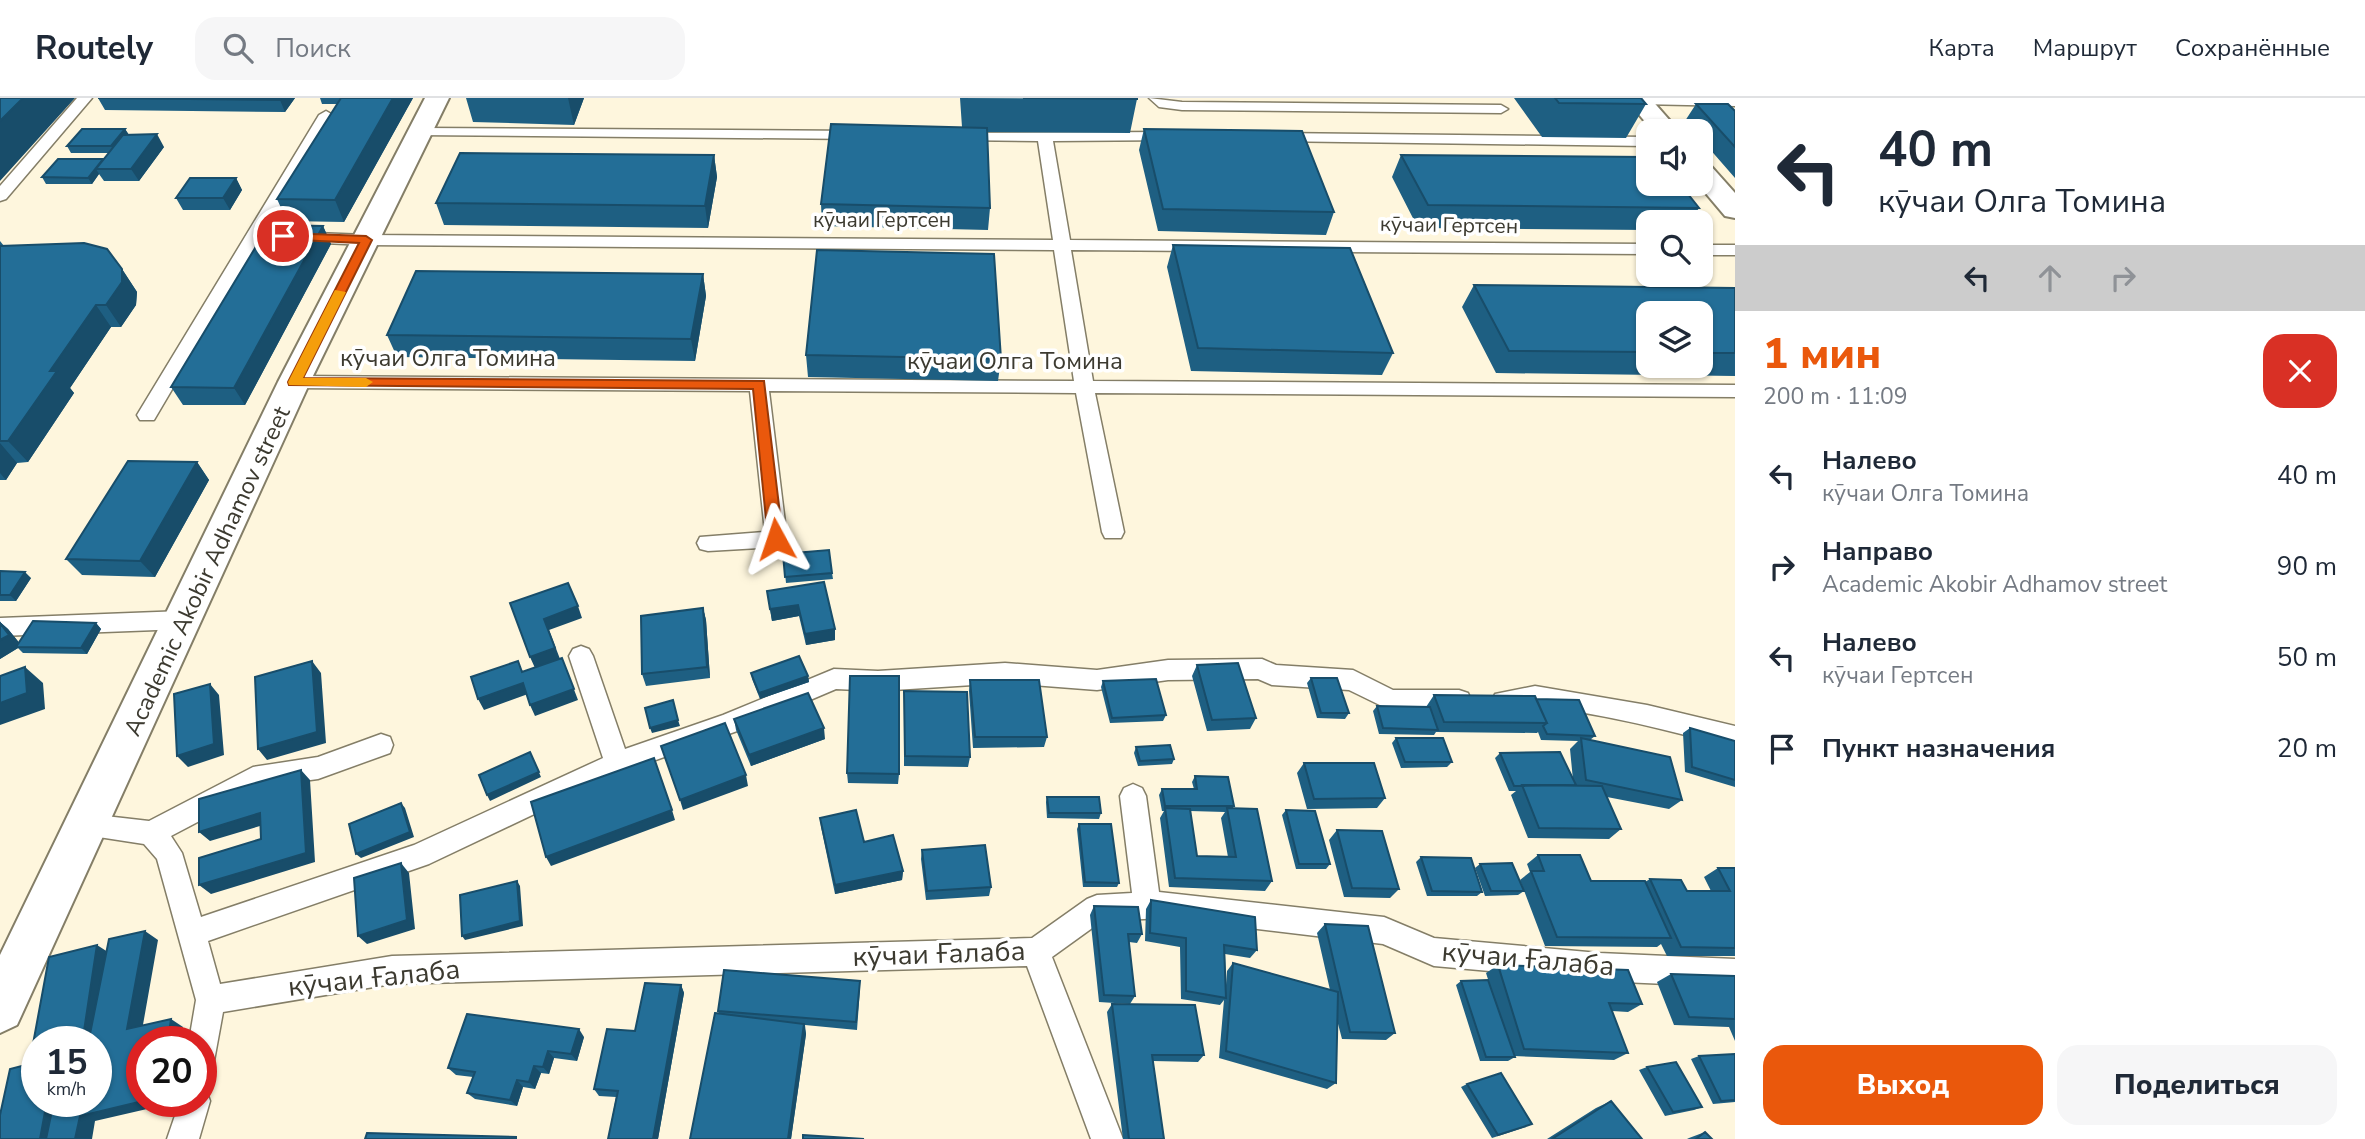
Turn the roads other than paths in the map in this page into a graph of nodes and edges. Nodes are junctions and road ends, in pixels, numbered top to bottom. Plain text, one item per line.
1 (85, 98) edge
2 (437, 98) edge
3 (1156, 98) edge
4 (1638, 99) edge
5 (1735, 102) edge
6 (1501, 109) dead end
7 (326, 115) dead end
8 (1656, 119) edge
9 (421, 132) junction
10 (882, 135) edge
11 (936, 136) edge
12 (1045, 136) junction
13 (1196, 138) edge
14 (1264, 138) edge
15 (1636, 142) edge
16 (1713, 185) edge
17 (0, 196) edge
18 (1735, 210) edge
19 (255, 235) junction
20 (366, 240) junction
21 (1063, 244) junction
22 (1636, 250) edge
23 (1713, 250) edge
24 (1735, 250) edge
25 (294, 382) junction
26 (759, 384) junction
27 (1084, 386) junction
28 (1735, 391) edge
29 (147, 415) dead end
30 (1113, 532) dead end
31 (708, 543) dead end
32 (183, 620) junction
33 (0, 627) edge
34 (581, 656) dead end
35 (1735, 737) edge
36 (381, 745) dead end
37 (617, 763) junction
38 (1133, 796) dead end
39 (88, 826) junction
40 (152, 833) junction
41 (1147, 905) junction
42 (193, 933) junction
43 (1036, 952) junction
44 (1735, 973) edge
45 (210, 1000) junction
46 (0, 1008) edge
47 (206, 1026) edge
48 (190, 1117) edge
49 (183, 1139) edge
50 (1107, 1139) edge

1 - 17 lane
2 - 9 street, Academic Akobir Adhamov street
3 - 6 lane
4 - 5 lane
4 - 8 street
7 - 19 lane
9 - 10 lane
9 - 20 street, Academic Akobir Adhamov street
11 - 12 lane
12 - 13 lane
12 - 21 lane
14 - 15 lane
16 - 18 street
19 - 20 lane, кӯчаи Гертсен
19 - 29 lane
20 - 21 lane, кӯчаи Гертсен
20 - 25 street, Academic Akobir Adhamov street
21 - 22 lane, кӯчаи Гертсен
21 - 27 lane
23 - 24 lane
25 - 26 lane, кӯчаи Олга Томина
25 - 32 street, Academic Akobir Adhamov street
26 - 27 lane, кӯчаи Олга Томина
26 - 31 lane
27 - 28 lane, кӯчаи Олга Томина
27 - 30 lane
32 - 33 lane
32 - 39 street, Academic Akobir Adhamov street
34 - 37 lane
35 - 37 lane
36 - 40 lane
37 - 42 lane
38 - 41 lane
39 - 40 lane
39 - 46 street, Academic Akobir Adhamov street
40 - 42 lane
41 - 43 lane, кӯчаи Ғалаба
41 - 44 lane, кӯчаи Ғалаба
42 - 45 lane
43 - 45 lane, кӯчаи Ғалаба
43 - 50 lane
45 - 47 lane
48 - 49 lane

